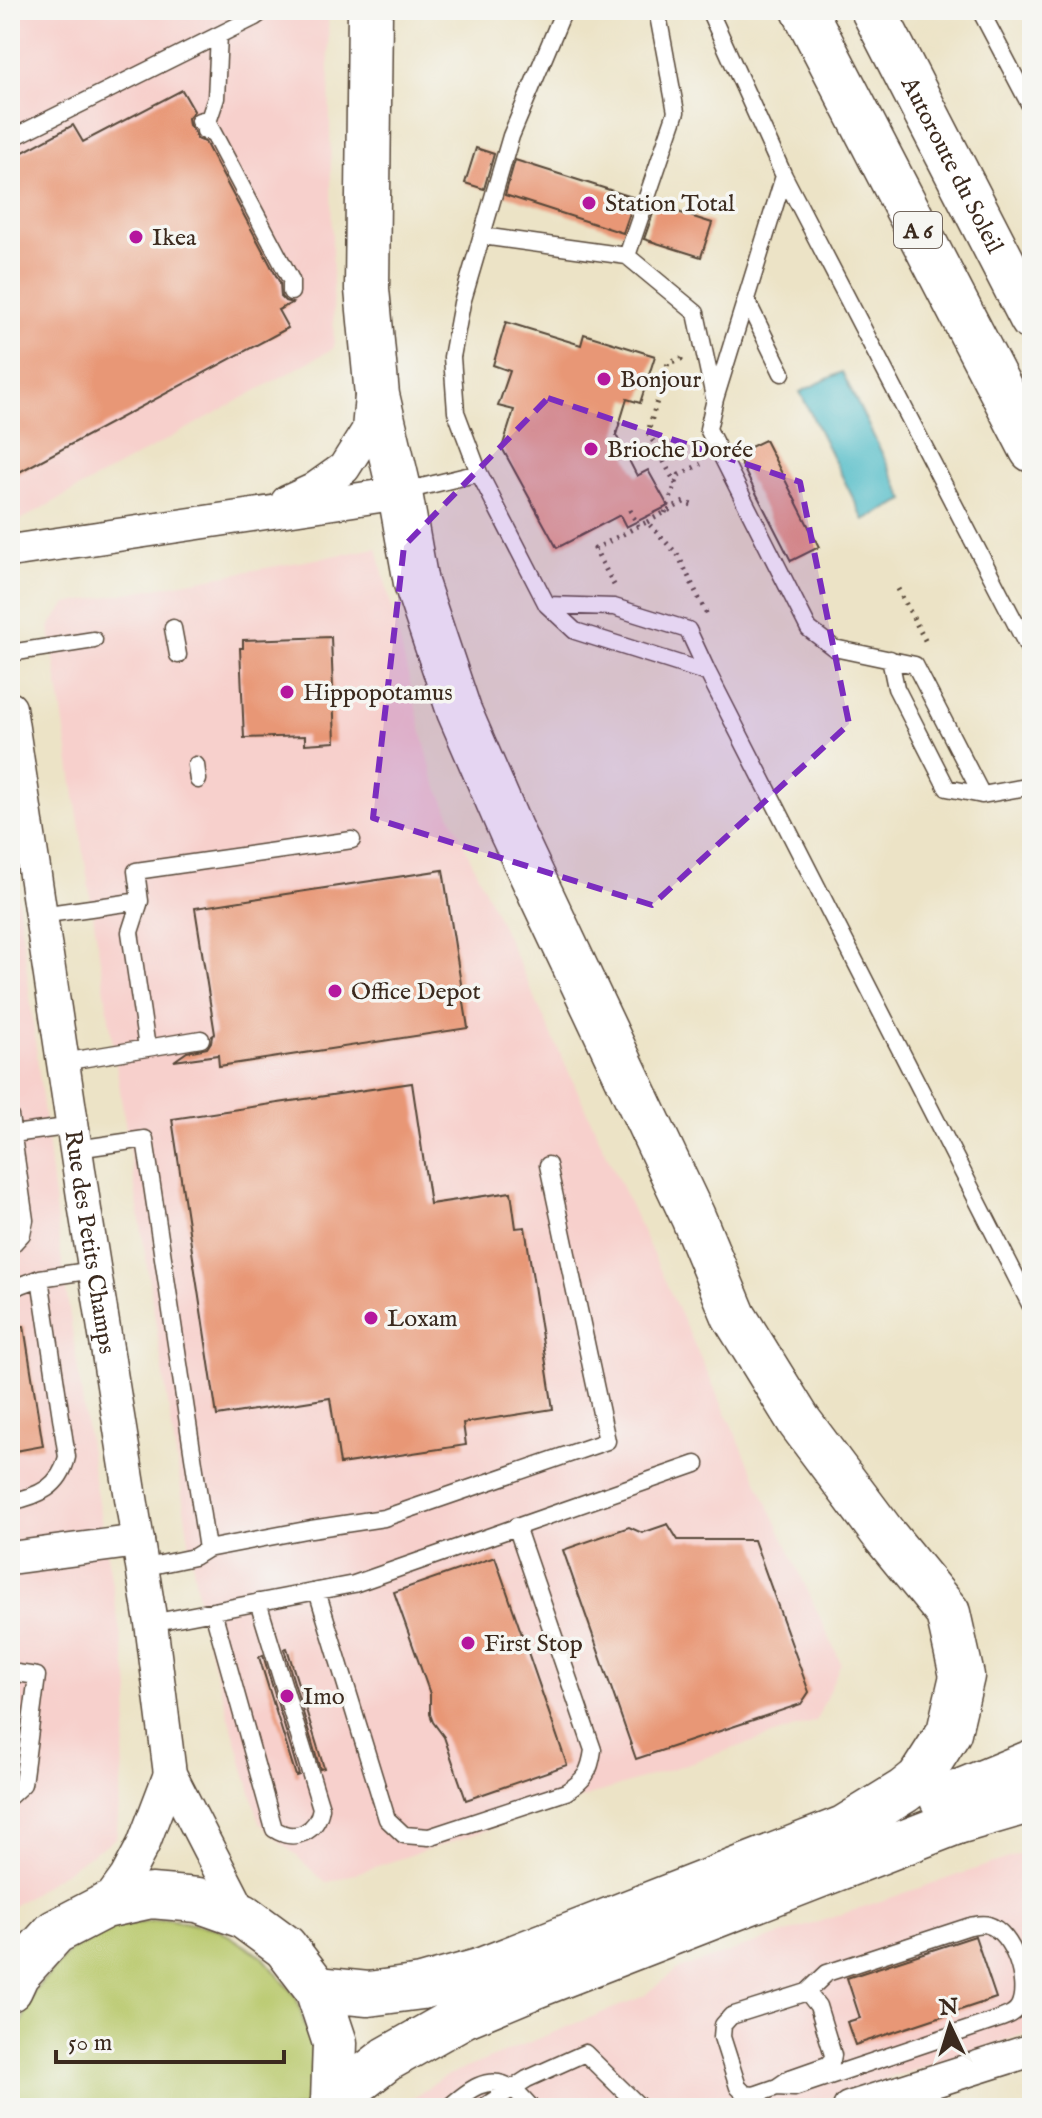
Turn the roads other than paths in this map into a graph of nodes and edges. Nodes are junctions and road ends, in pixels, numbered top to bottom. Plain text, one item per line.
1 (265, 10) edge
2 (370, 10) edge
3 (564, 10) edge
4 (657, 10) edge
5 (709, 10) edge
6 (804, 10) edge
7 (873, 10) edge
8 (980, 10) edge
9 (219, 35) junction
10 (1032, 109) edge
11 (10, 139) edge
12 (784, 176) junction
13 (482, 236) junction
14 (627, 256) junction
15 (291, 292) dead end
16 (746, 299) junction
17 (1032, 319) edge
18 (374, 369) junction
19 (782, 373) dead end
20 (715, 399) junction
21 (1032, 450) edge
22 (479, 473) junction
23 (400, 493) junction
24 (263, 513) junction
25 (10, 551) edge
26 (547, 605) junction
27 (173, 628) dead end
28 (94, 640) dead end
29 (10, 653) edge
30 (178, 655) dead end
31 (1032, 655) edge
32 (890, 659) junction
33 (708, 673) junction
34 (10, 708) edge
35 (15, 783) edge
36 (1032, 786) edge
37 (982, 795) junction
38 (352, 840) dead end
39 (140, 901) junction
40 (41, 915) junction
41 (201, 1039) dead end
42 (147, 1048) junction
43 (63, 1062) junction
44 (10, 1116) edge
45 (13, 1134) junction
46 (75, 1138) junction
47 (548, 1165) dead end
48 (10, 1247) edge
49 (94, 1270) junction
50 (40, 1278) junction
51 (10, 1289) edge
52 (1032, 1308) edge
53 (696, 1464) dead end
54 (10, 1502) edge
55 (516, 1526) junction
56 (207, 1549) junction
57 (140, 1554) junction
58 (10, 1558) edge
59 (317, 1591) junction
60 (258, 1602) junction
61 (213, 1611) junction
62 (151, 1623) junction
63 (10, 1672) edge
64 (1032, 1762) edge
65 (170, 1774) junction
66 (1032, 1784) edge
67 (10, 1796) edge
68 (1032, 1800) edge
69 (954, 1823) junction
70 (844, 1828) junction
71 (105, 1906) junction
72 (243, 1916) junction
73 (10, 1989) edge
74 (317, 1989) junction
75 (807, 1992) junction
76 (1032, 2050) edge
77 (512, 2088) junction
78 (771, 2096) edge
79 (332, 2104) edge
80 (448, 2108) edge
81 (482, 2108) edge
82 (532, 2108) edge
83 (641, 2108) edge
84 (849, 2108) edge

1 - 9 lane
2 - 18 main road
3 - 13 lane
4 - 14 lane
5 - 12 lane
6 - 21 main road, A 6
7 - 17 main road, Autoroute du Soleil / A 6
8 - 10 lane
9 - 11 lane
9 - 15 lane
12 - 16 lane
12 - 31 lane
13 - 14 lane
13 - 22 lane
14 - 20 lane
16 - 19 lane
16 - 20 lane
18 - 23 main road
18 - 24 street
20 - 32 lane
22 - 23 lane
22 - 26 lane
23 - 24 street
23 - 70 main road
24 - 25 street
26 - 33 lane
26 - 33 lane
27 - 30 lane
28 - 29 lane
32 - 37 lane
32 - 37 lane
33 - 52 lane
34 - 35 street, Rue des Petits Champs
35 - 40 street, Rue des Petits Champs
36 - 37 lane
38 - 39 lane
39 - 40 lane
39 - 42 lane
40 - 43 street, Rue des Petits Champs
41 - 42 lane
42 - 43 lane
43 - 46 street, Rue des Petits Champs
44 - 45 lane
45 - 46 lane
45 - 48 lane
46 - 49 street, Rue des Petits Champs
46 - 56 lane
47 - 56 lane
49 - 50 lane
49 - 57 street, Rue des Petits Champs
50 - 51 lane
50 - 54 lane
53 - 55 lane
55 - 59 lane
55 - 59 lane
56 - 57 lane
57 - 58 street
57 - 62 street, Rue des Petits Champs
59 - 60 lane
60 - 61 lane
60 - 61 lane
61 - 62 lane
62 - 65 street, Rue des Petits Champs
63 - 67 lane
64 - 70 main road
65 - 71 street, Rue des Petits Champs
65 - 72 street, Rue des Petits Champs
66 - 69 main road
68 - 69 main road
69 - 79 main road
70 - 74 main road
71 - 72 main road
71 - 73 main road
72 - 74 main road
74 - 79 main road
75 - 78 lane
75 - 78 lane
75 - 78 lane
76 - 84 street
77 - 80 lane
77 - 81 lane
77 - 82 lane
77 - 83 lane

